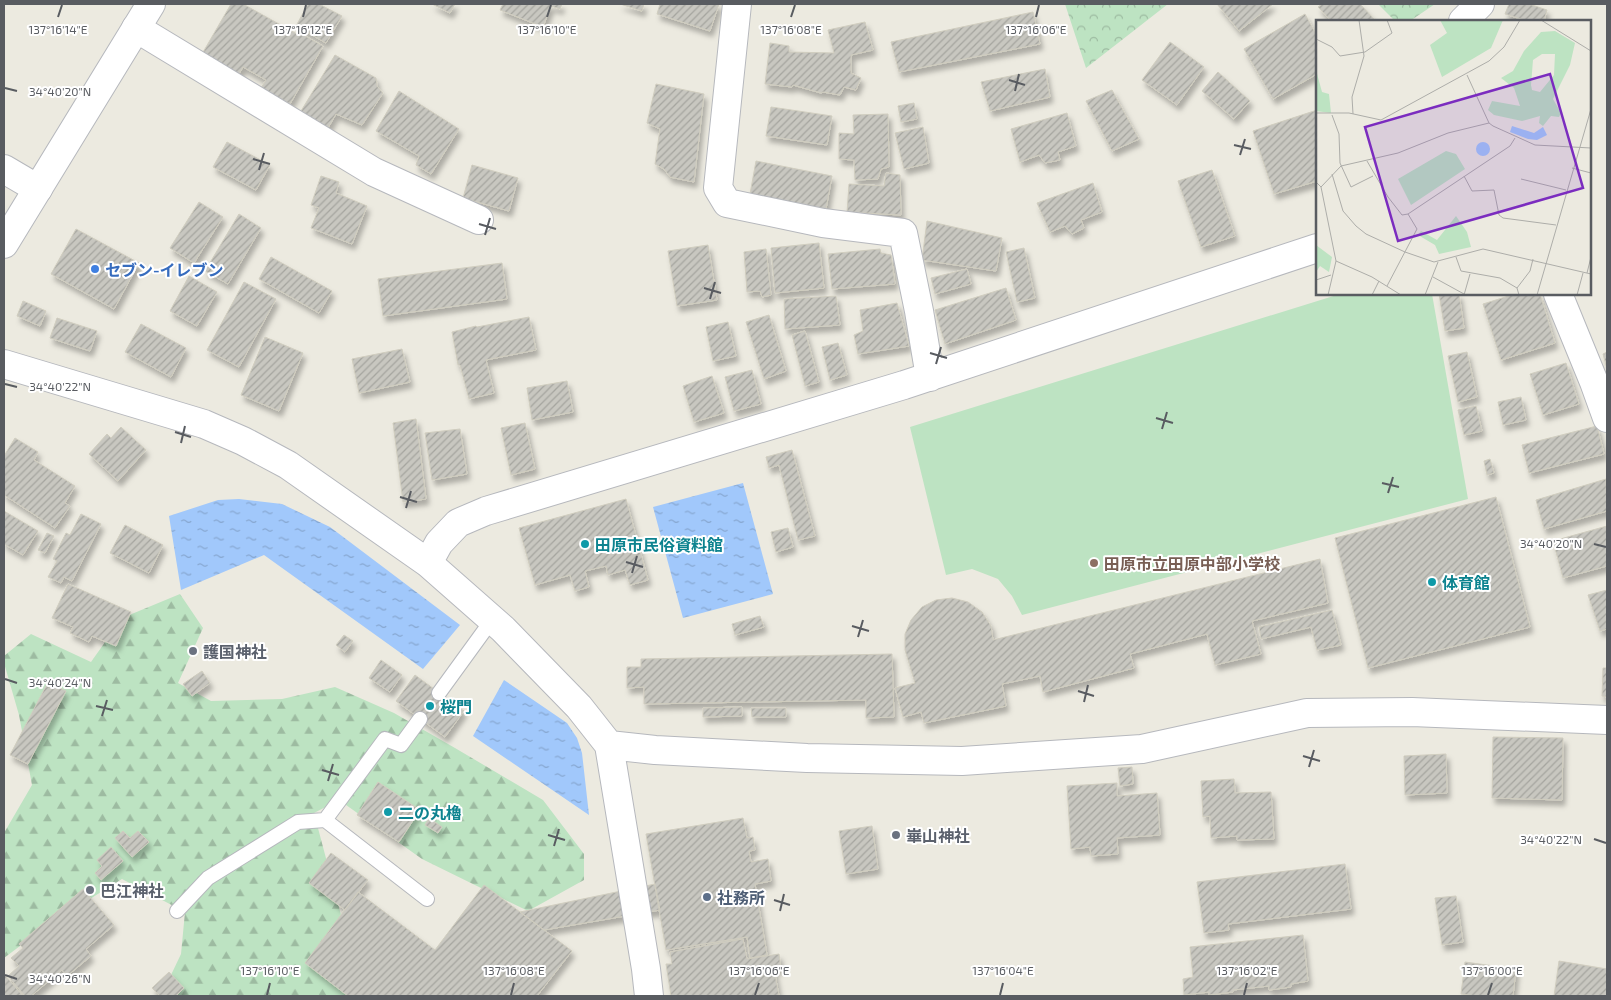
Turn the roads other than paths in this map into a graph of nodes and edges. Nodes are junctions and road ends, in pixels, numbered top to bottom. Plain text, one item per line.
1 (151, 4) edge
2 (737, 4) edge
3 (1480, 4) edge
4 (1464, 20) edge
5 (136, 28) junction
6 (4, 169) edge
7 (38, 189) junction
8 (479, 220) dead end
9 (4, 244) edge
10 (1316, 248) edge
11 (1558, 295) edge
12 (4, 364) edge
13 (930, 377) junction
14 (1607, 418) edge
15 (428, 564) junction
16 (503, 629) junction
17 (439, 693) dead end
18 (420, 719) dead end
19 (1607, 720) edge
20 (609, 745) junction
21 (325, 820) junction
22 (427, 899) dead end
23 (177, 911) dead end
24 (649, 996) edge

1 - 5 street
2 - 13 street
3 - 4 street
5 - 7 street
5 - 8 street
6 - 7 street
7 - 9 street
10 - 13 street
11 - 14 street
12 - 15 street
13 - 15 street
15 - 16 street
16 - 17 lane
16 - 20 street
18 - 21 lane
19 - 20 street
20 - 24 street
21 - 22 lane
21 - 23 lane

